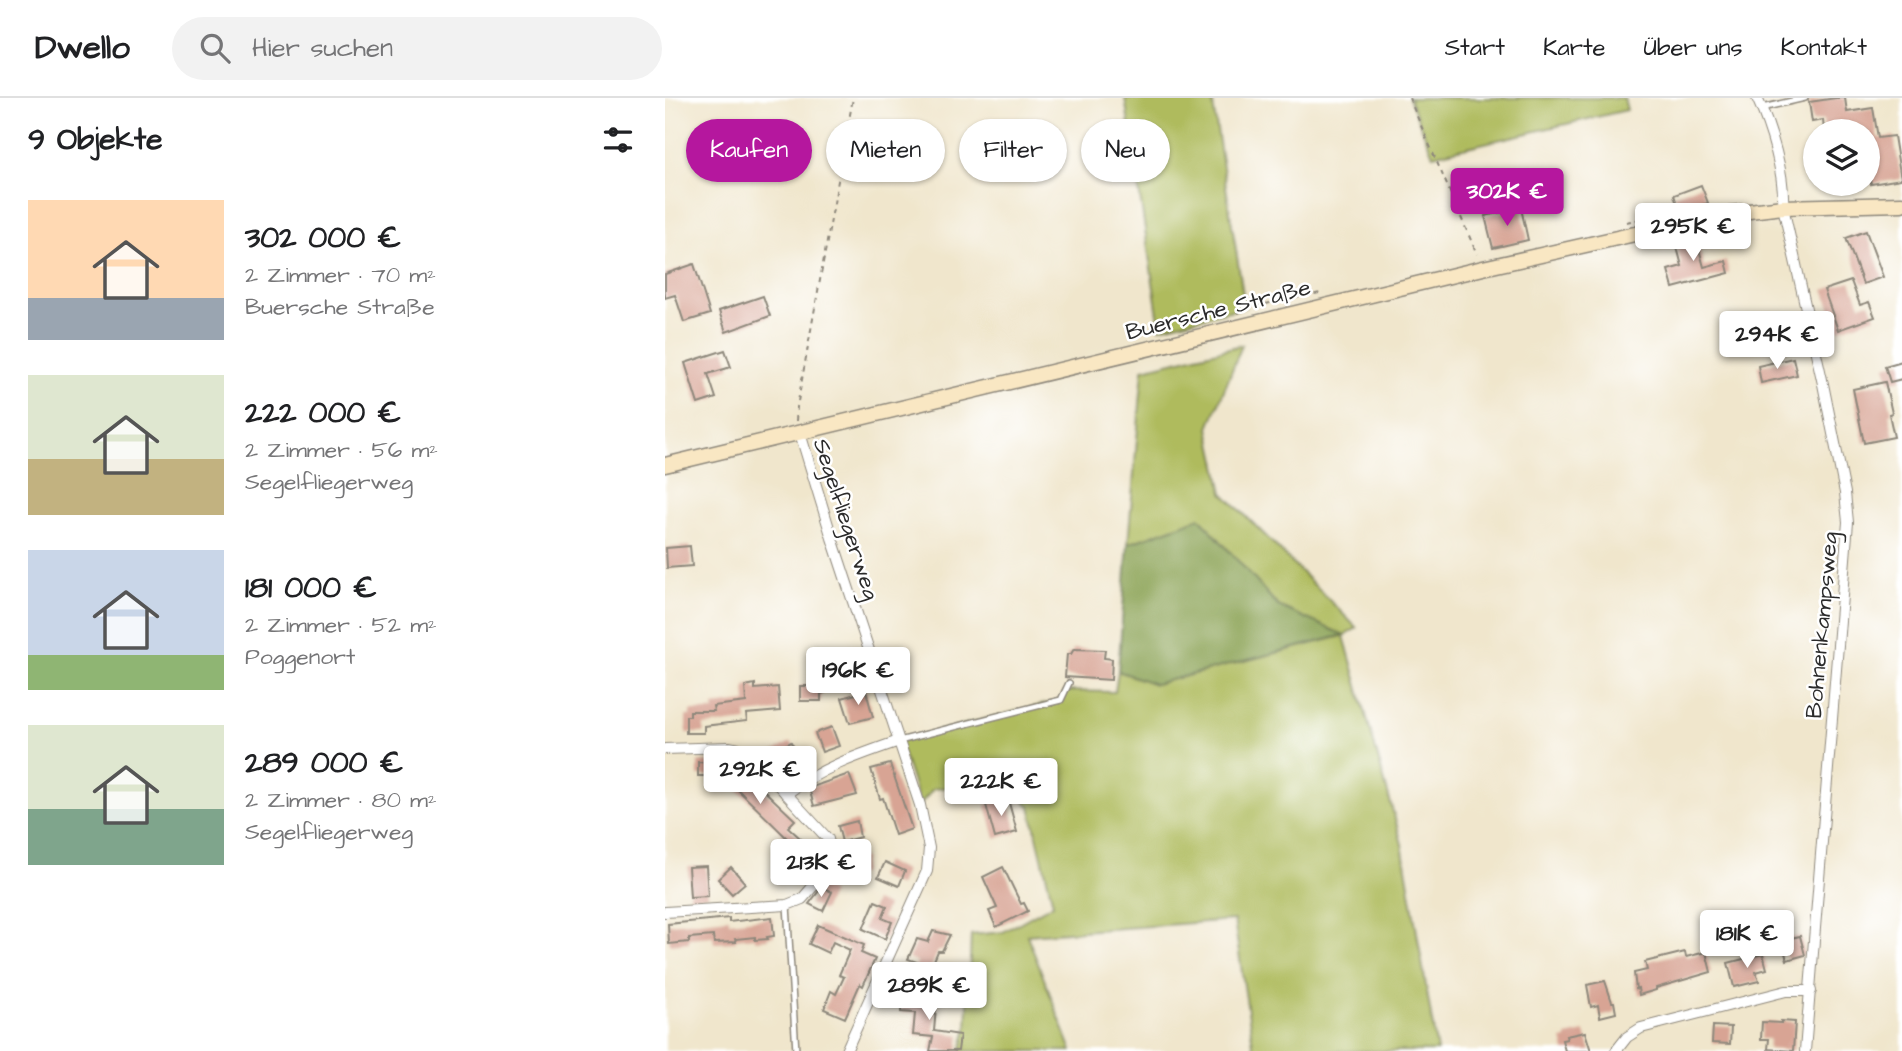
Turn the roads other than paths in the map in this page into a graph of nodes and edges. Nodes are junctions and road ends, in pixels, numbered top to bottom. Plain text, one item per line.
1 (1805, 98) edge
2 (1759, 103) edge
3 (1902, 204) edge
4 (1783, 207) junction
5 (798, 428) junction
6 (665, 465) edge
7 (1069, 683) dead end
8 (899, 741) junction
9 (665, 749) edge
10 (786, 794) junction
11 (787, 905) junction
12 (665, 912) edge
13 (1811, 991) junction
14 (796, 1051) edge
15 (846, 1051) edge
16 (1616, 1051) edge
17 (1805, 1051) edge

1 - 2 lane
2 - 4 street
3 - 4 main road, Buersche Straße
4 - 5 main road, Buersche Straße
4 - 13 street, Bohnenkampsweg
5 - 6 main road, Buersche Straße
5 - 8 street, Segelfliegerweg
7 - 8 lane
8 - 10 street
8 - 15 street, Segelfliegerweg
9 - 10 street
10 - 11 street
11 - 12 street
11 - 14 lane
13 - 16 street
13 - 17 street, Bohnenkampsweg

